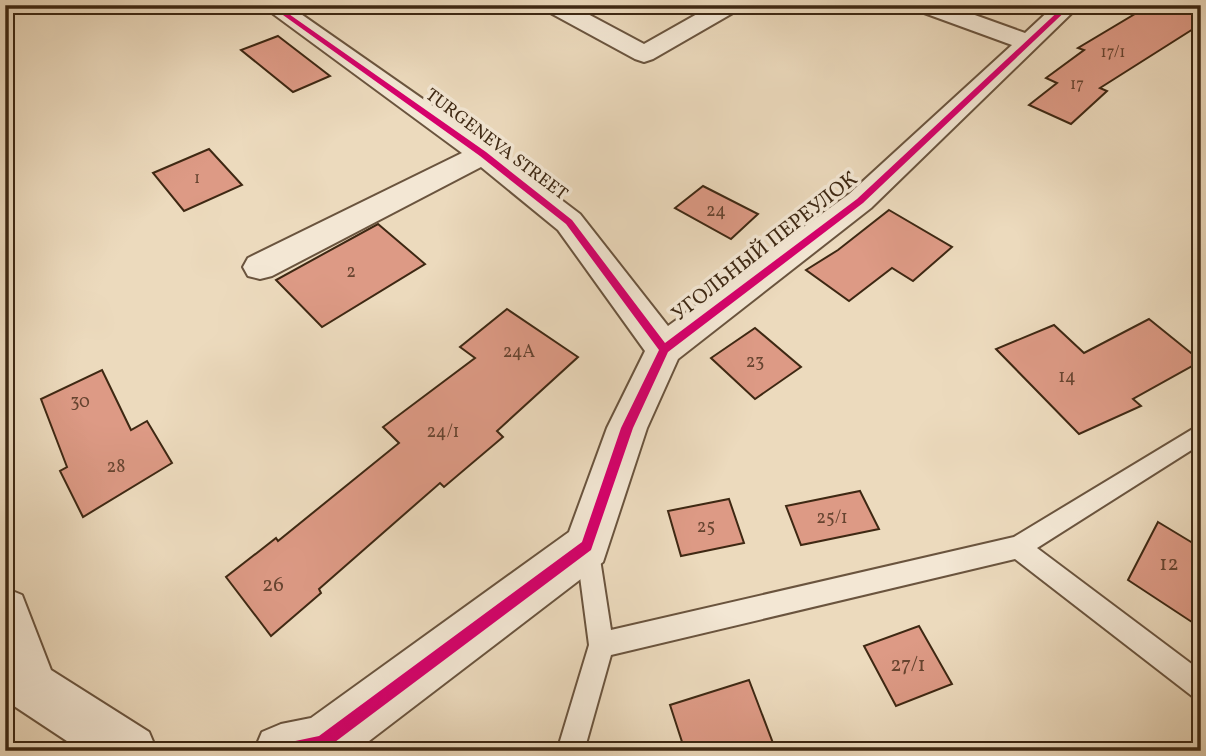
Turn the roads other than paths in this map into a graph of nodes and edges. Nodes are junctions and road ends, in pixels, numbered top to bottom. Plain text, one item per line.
1 (272, 5) edge
2 (553, 5) edge
3 (730, 5) edge
4 (923, 5) edge
5 (1069, 5) edge
6 (1029, 43) junction
7 (483, 154) junction
8 (260, 267) dead end
9 (664, 349) junction
10 (1201, 433) edge
11 (587, 546) junction
12 (1018, 547) junction
13 (5, 612) edge
14 (601, 645) junction
15 (1201, 687) edge
16 (326, 747) edge
17 (130, 751) edge
18 (281, 751) edge
19 (570, 751) edge

1 - 7 street, TURGENEVA STREET
2 - 3 street
4 - 6 street
5 - 6 street, УГОЛЬНЫЙ ПЕРЕУЛОК
6 - 9 street, УГОЛЬНЫЙ ПЕРЕУЛОК
7 - 8 street
7 - 9 street, TURGENEVA STREET
9 - 11 street, УГОЛЬНЫЙ ПЕРЕУЛОК
10 - 12 lane
11 - 14 lane
11 - 16 street
12 - 14 lane
12 - 15 lane
13 - 17 street
14 - 19 lane
16 - 18 street

